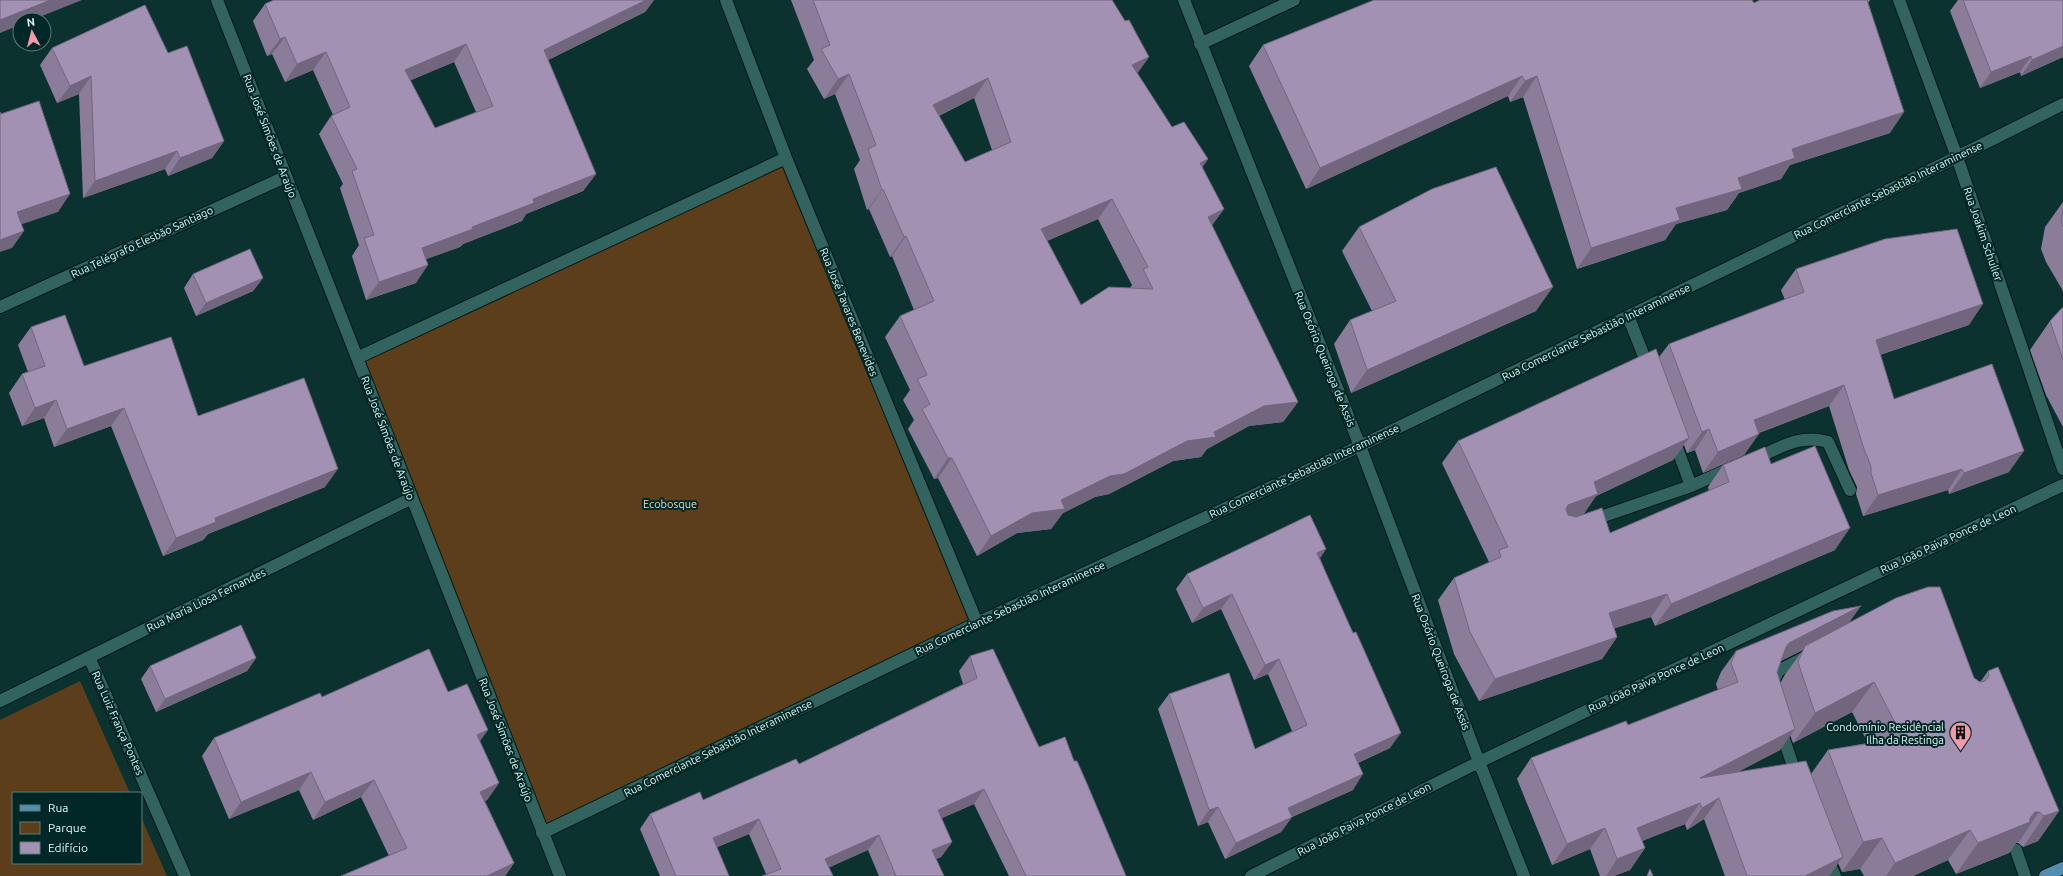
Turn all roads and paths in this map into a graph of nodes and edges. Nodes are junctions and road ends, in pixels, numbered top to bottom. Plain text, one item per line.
1 (217, 0) edge
2 (726, 0) edge
3 (1184, 0) edge
4 (1294, 0) edge
5 (1899, 0) edge
6 (1200, 44) junction
7 (2063, 104) edge
8 (1957, 157) junction
9 (786, 158) junction
10 (285, 177) junction
11 (0, 307) edge
12 (1628, 316) junction
13 (358, 358) junction
14 (1654, 383) edge
15 (1670, 427) edge
16 (1360, 446) junction
17 (2063, 469) edge
18 (2063, 485) edge
19 (1691, 486) junction
20 (1850, 490) dead end
21 (412, 498) junction
22 (1580, 525) edge
23 (976, 623) junction
24 (1818, 650) edge
25 (89, 657) junction
26 (1771, 699) edge
27 (0, 701) edge
28 (1775, 713) edge
29 (1479, 762) junction
30 (1802, 791) edge
31 (542, 833) junction
32 (1824, 848) edge
33 (2016, 850) edge
34 (2063, 868) edge
35 (185, 876) edge
36 (560, 876) edge
37 (1251, 876) edge
38 (1524, 876) edge
39 (1835, 876) edge
40 (2025, 876) edge
41 (2045, 876) edge

1 - 10 street, Rua José Simões de Araújo
2 - 9 street, Rua José Tavares Benevides
3 - 6 street, Rua Osório Queiroga de Assis
4 - 6 street
5 - 8 street, Rua Joakim Schuller
6 - 16 street, Rua Osório Queiroga de Assis
7 - 8 street, Rua Comerciante Sebastião Interaminense
8 - 12 street, Rua Comerciante Sebastião Interaminense
8 - 17 street, Rua Joakim Schuller
9 - 13 street
9 - 23 street, Rua José Tavares Benevides
10 - 11 street, Rua Telégrafo Elesbão Santiago
10 - 13 street, Rua José Simões de Araújo
12 - 14 street
12 - 16 street, Rua Comerciante Sebastião Interaminense
13 - 21 street, Rua José Simões de Araújo
15 - 19 street
16 - 23 street, Rua Comerciante Sebastião Interaminense
16 - 29 street, Rua Osório Queiroga de Assis
18 - 29 street, Rua João Paiva Ponce de Leon
19 - 20 street
19 - 22 street
21 - 25 street, Rua Maria Liosa Fernandes
21 - 31 street, Rua José Simões de Araújo
23 - 31 street, Rua Comerciante Sebastião Interaminense
24 - 26 street
25 - 27 street, Rua Maria Liosa Fernandes
25 - 35 street, Rua Luiz França Pontes
28 - 30 street
29 - 37 street, Rua João Paiva Ponce de Leon
29 - 38 street, Rua Osório Queiroga de Assis
31 - 36 street, Rua José Simões de Araújo
32 - 39 street
33 - 40 street
34 - 41 main road

